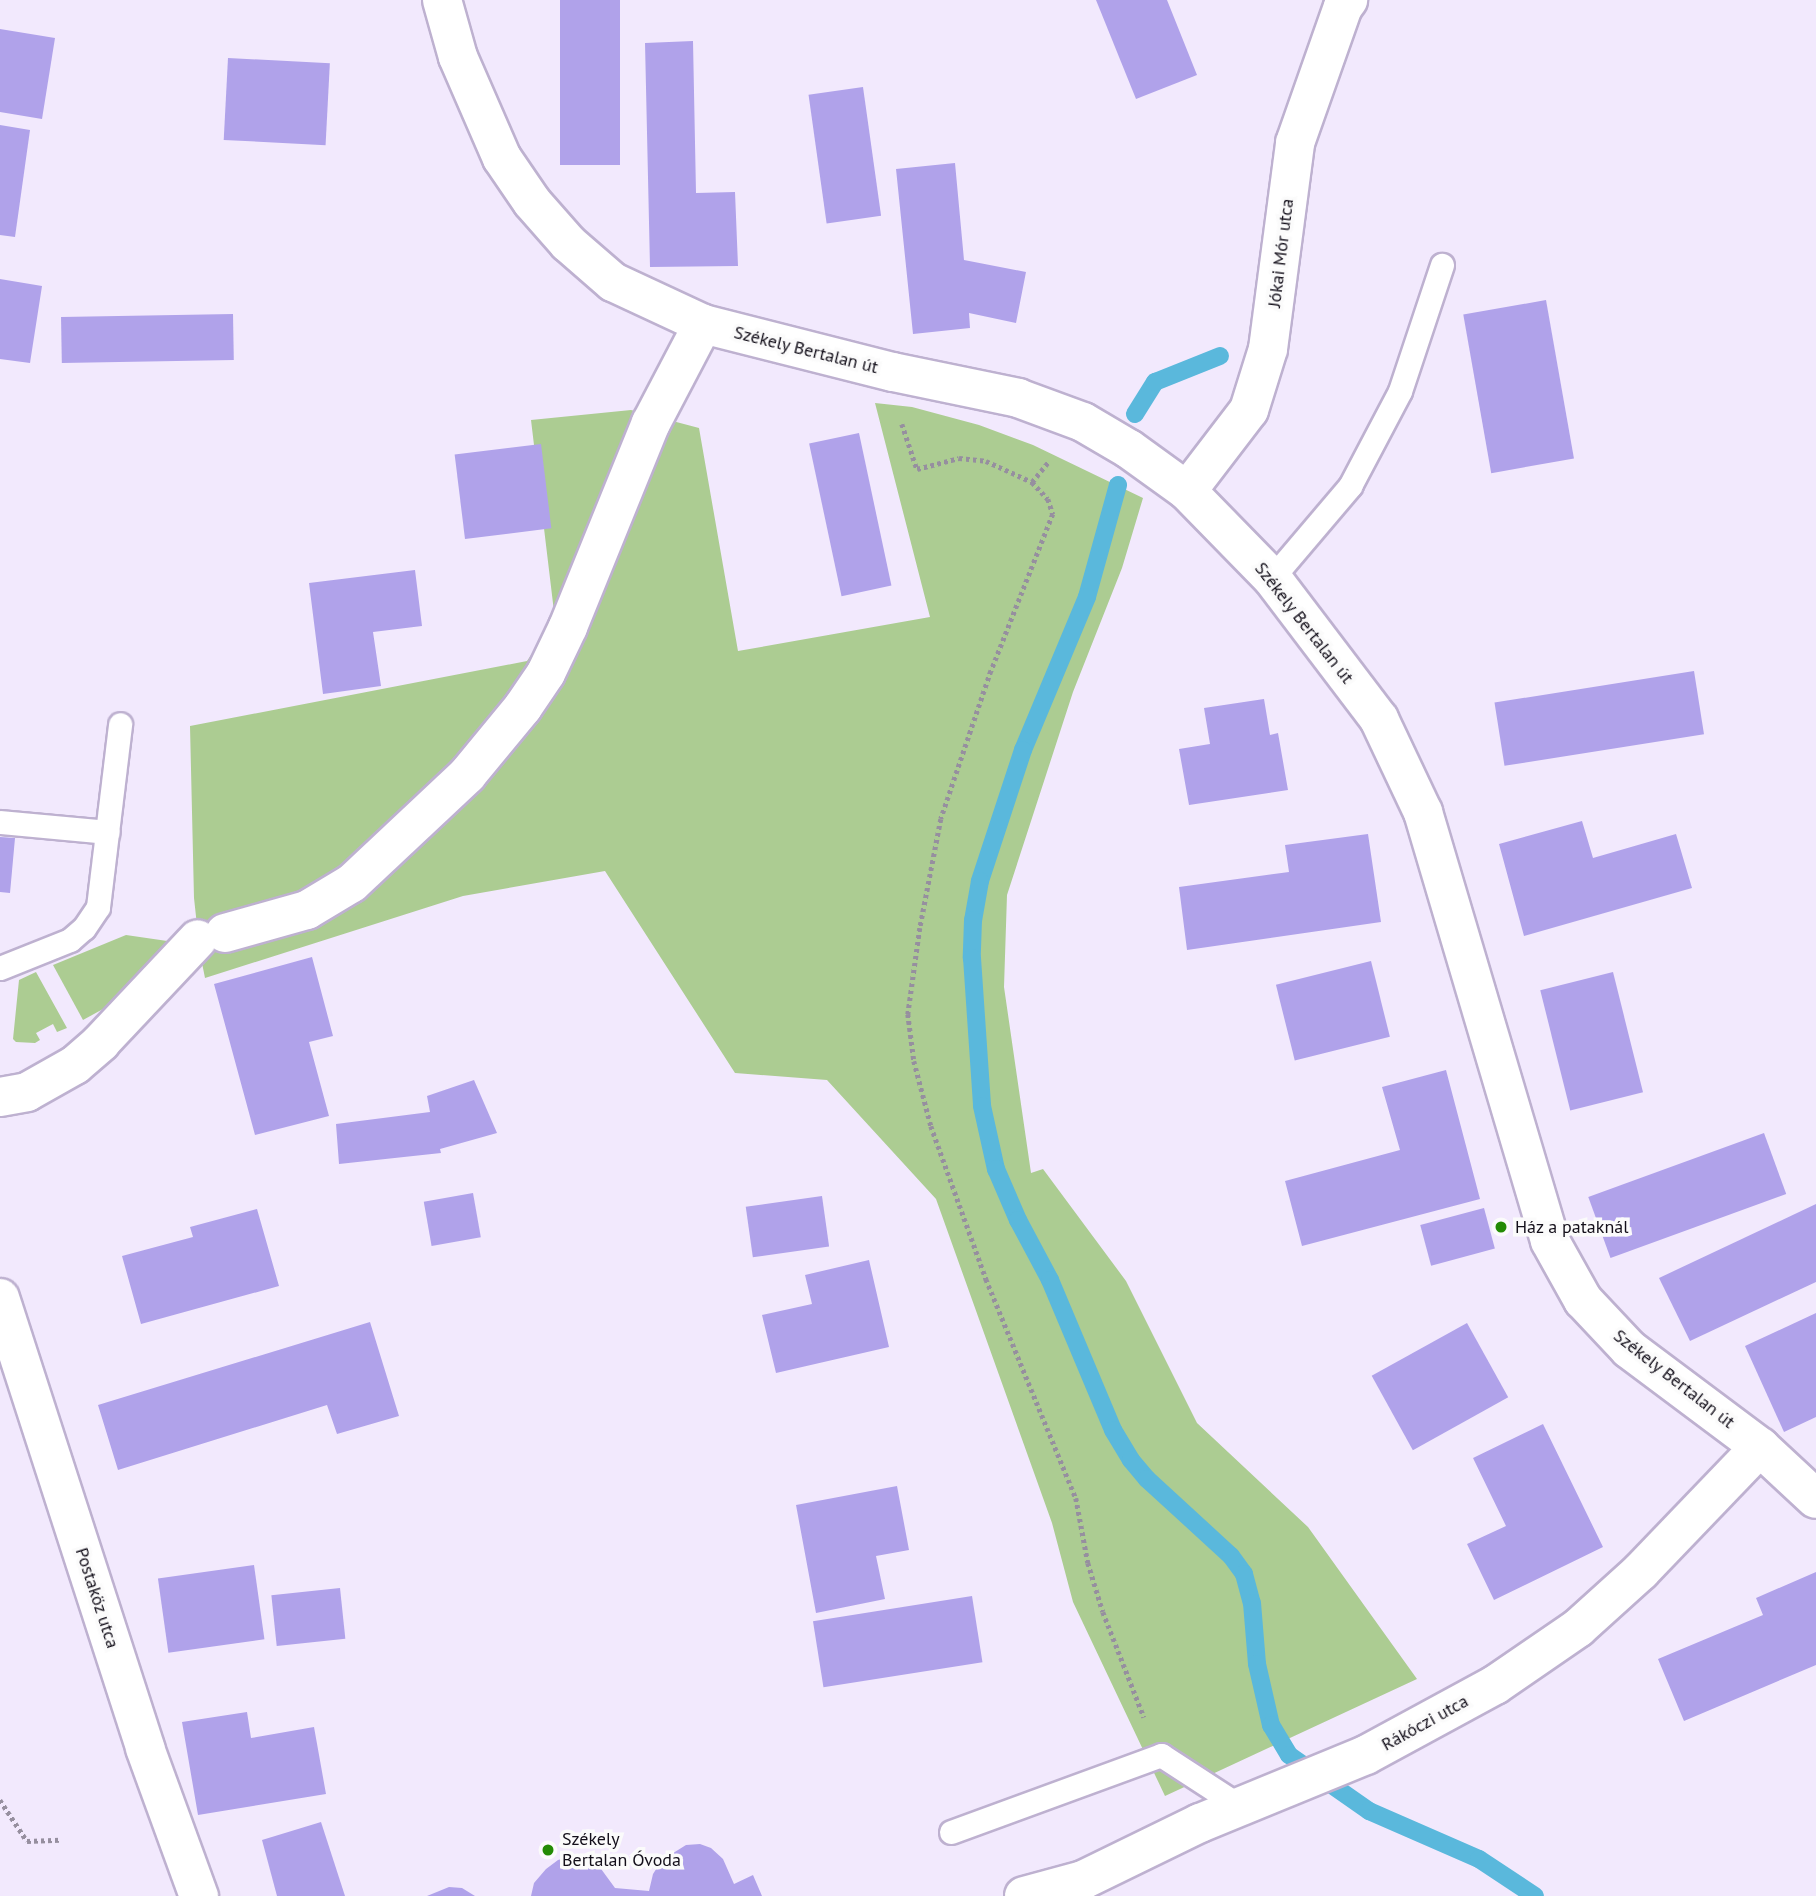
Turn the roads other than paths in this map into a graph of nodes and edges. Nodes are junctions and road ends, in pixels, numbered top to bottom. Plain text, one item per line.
1 (442, 0) edge
2 (1348, 0) edge
3 (1442, 265) dead end
4 (703, 324) junction
5 (1187, 491) junction
6 (1272, 578) junction
7 (120, 724) dead end
8 (0, 822) edge
9 (108, 832) junction
10 (0, 968) edge
11 (0, 1097) edge
12 (0, 1298) edge
13 (1760, 1447) junction
14 (1816, 1499) edge
15 (1251, 1803) junction
16 (951, 1832) dead end
17 (199, 1896) edge
18 (1024, 1896) edge

1 - 4 street, Székely Bertalan út
2 - 5 street, Jókai Mór utca
3 - 6 lane
4 - 5 street, Székely Bertalan út
4 - 11 street
5 - 6 street, Székely Bertalan út
6 - 13 street, Székely Bertalan út
7 - 9 lane
8 - 9 lane
9 - 10 lane
12 - 17 street, Postaköz utca
13 - 14 street, Székely Bertalan út
13 - 15 street, Rákóczi utca
15 - 16 lane
15 - 18 street, Rákóczi utca

